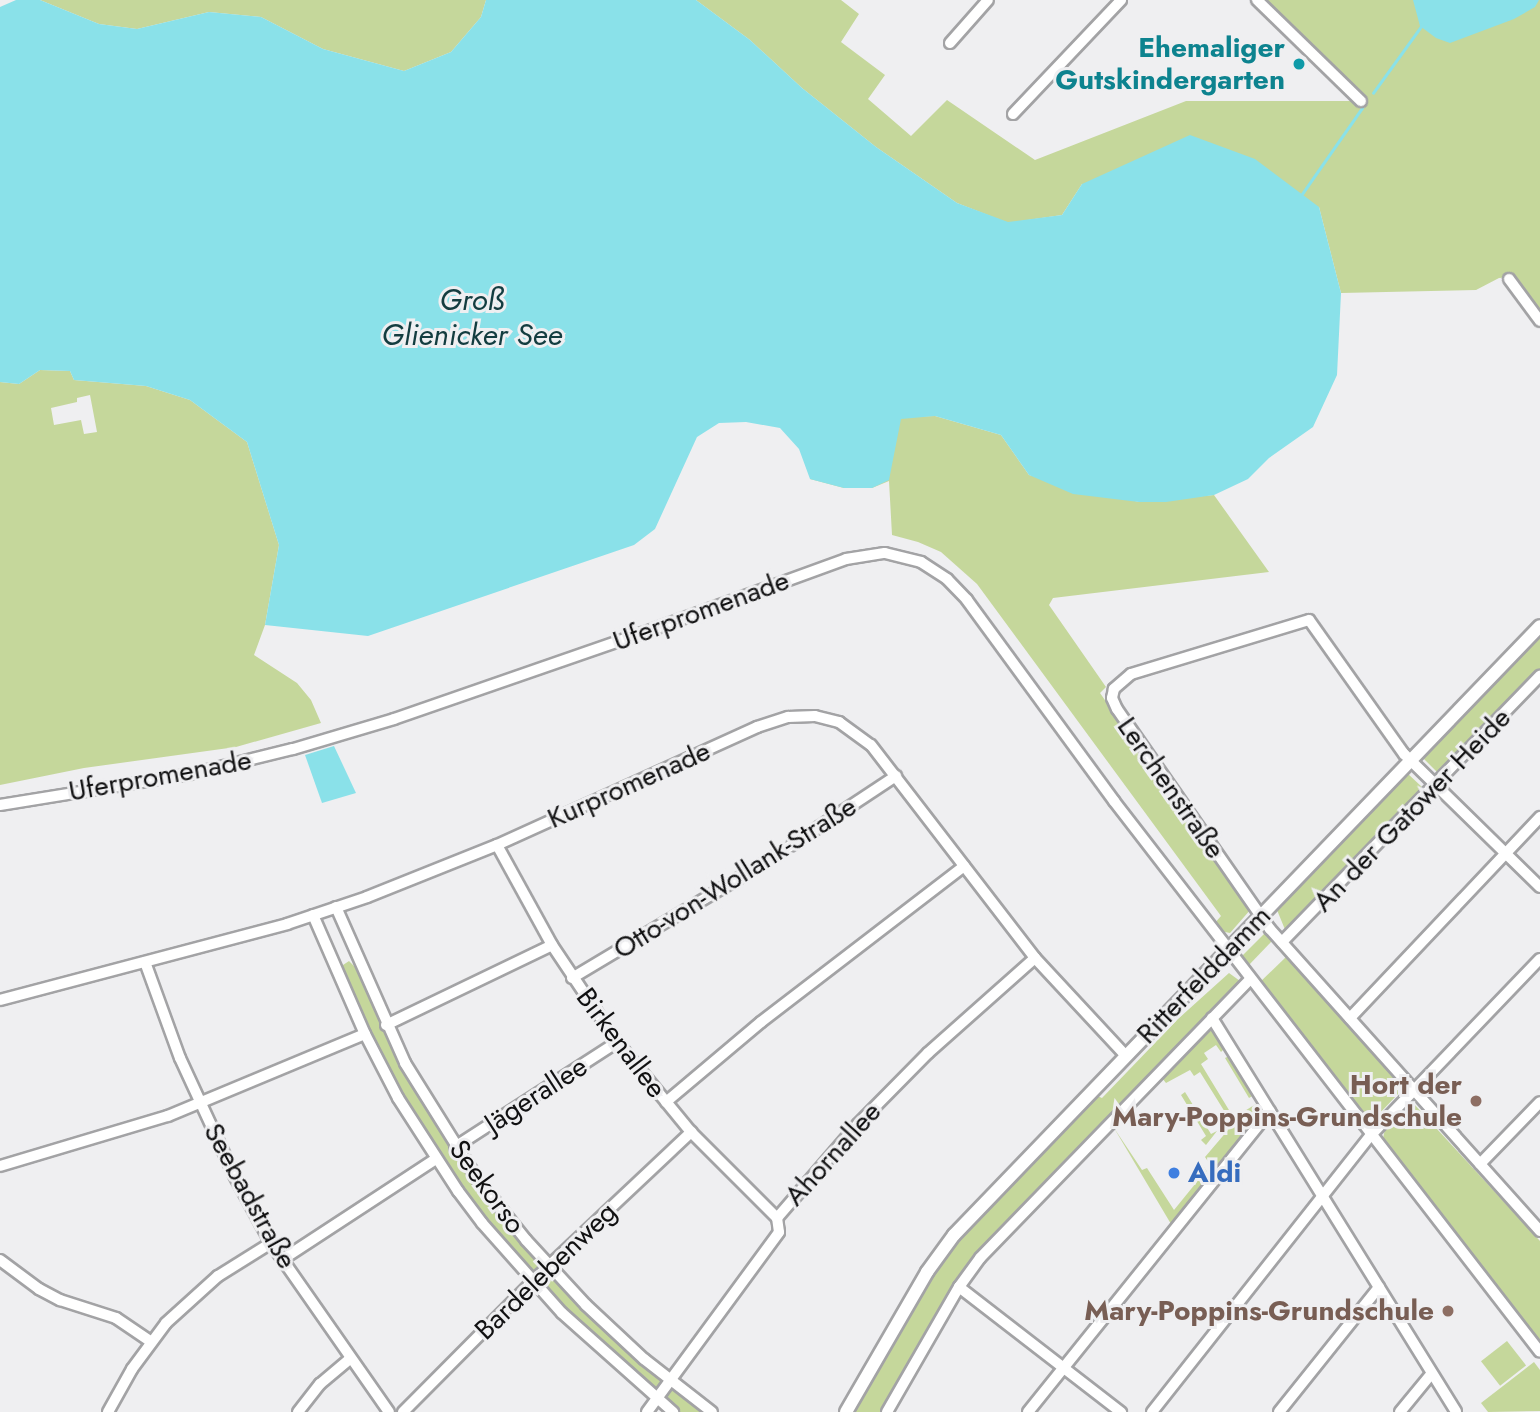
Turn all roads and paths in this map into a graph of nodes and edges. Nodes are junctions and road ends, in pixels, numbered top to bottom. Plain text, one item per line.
1 (988, 0) edge
2 (1121, 0) edge
3 (1257, 0) edge
4 (950, 43) dead end
5 (1361, 101) dead end
6 (1013, 114) dead end
7 (1508, 279) dead end
8 (1540, 321) edge
9 (1540, 626) edge
10 (1540, 676) edge
11 (1410, 760) junction
12 (896, 776) junction
13 (1436, 785) junction
14 (0, 805) edge
15 (1540, 817) edge
16 (497, 845) junction
17 (1507, 854) junction
18 (964, 866) junction
19 (1540, 887) edge
20 (336, 907) junction
21 (313, 915) junction
22 (1262, 917) junction
23 (1282, 942) junction
24 (552, 946) junction
25 (1229, 951) junction
26 (1035, 958) junction
27 (1540, 959) edge
28 (145, 962) junction
29 (572, 978) junction
30 (1250, 979) junction
31 (0, 1000) edge
32 (1212, 1018) junction
33 (1350, 1018) junction
34 (386, 1025) junction
35 (365, 1034) junction
36 (617, 1042) junction
37 (1126, 1056) junction
38 (1413, 1089) junction
39 (666, 1102) junction
40 (1540, 1102) edge
41 (200, 1104) junction
42 (1270, 1111) junction
43 (691, 1132) junction
44 (1371, 1135) junction
45 (455, 1147) junction
46 (436, 1158) junction
47 (1480, 1164) junction
48 (0, 1166) edge
49 (1323, 1198) junction
50 (777, 1218) junction
51 (1540, 1231) edge
52 (271, 1243) junction
53 (283, 1259) junction
54 (0, 1260) edge
55 (549, 1267) junction
56 (532, 1282) junction
57 (959, 1287) junction
58 (1379, 1287) junction
59 (150, 1341) junction
60 (1540, 1352) edge
61 (350, 1359) junction
62 (1064, 1368) junction
63 (1432, 1373) junction
64 (670, 1381) junction
65 (656, 1399) junction
66 (108, 1412) edge
67 (298, 1412) edge
68 (389, 1412) edge
69 (403, 1412) edge
70 (647, 1412) edge
71 (673, 1412) edge
72 (712, 1412) edge
73 (846, 1412) edge
74 (887, 1412) edge
75 (1028, 1412) edge
76 (1121, 1412) edge
77 (1152, 1412) edge
78 (1279, 1412) edge
79 (1400, 1412) edge
80 (1457, 1412) edge

1 - 4 street
2 - 6 street
3 - 5 street
7 - 8 street
9 - 11 main road, Ritterfelddamm
10 - 13 street, An der Gatower Heide
11 - 13 street
11 - 22 main road, Ritterfelddamm
11 - 22 street, Lerchenstraße
12 - 16 street, Kurpromenade
12 - 18 street, Kurpromenade
12 - 29 street, Otto-von-Wollank-Straße
13 - 17 street
13 - 23 street, An der Gatower Heide
14 - 25 street, Uferpromenade
15 - 17 street
16 - 20 street, Kurpromenade
16 - 24 street, Birkenallee
17 - 19 street
17 - 33 street
18 - 26 street, Kurpromenade
18 - 39 street
20 - 21 street, Kurpromenade
20 - 34 street, Seekorso
21 - 28 street, Kurpromenade
21 - 35 street, Seekorso
22 - 23 street
22 - 25 main road, Ritterfelddamm
23 - 33 street
24 - 29 street, Birkenallee
24 - 34 street
25 - 30 street, Uferpromenade
25 - 37 main road, Ritterfelddamm
26 - 37 street, Kurpromenade
26 - 50 street, Ahornallee
27 - 38 street
28 - 31 street, Kurpromenade
28 - 41 street, Seebadstraße
29 - 36 street, Birkenallee
30 - 32 street, Ritterfelddamm
30 - 44 street, Uferpromenade
32 - 42 street
32 - 57 street, Ritterfelddamm
33 - 38 street
34 - 45 street, Seekorso
35 - 41 street
35 - 46 street, Seekorso
36 - 39 street, Birkenallee
36 - 45 street, Jägerallee
37 - 73 main road, Ritterfelddamm
38 - 44 street
38 - 47 street
39 - 43 street, Birkenallee
40 - 47 street
41 - 48 street
41 - 52 street, Seebadstraße
42 - 49 street
42 - 62 street
43 - 50 street, Birkenallee
43 - 55 street, Bardelebenweg
44 - 49 street
44 - 60 street, Uferpromenade
45 - 55 street, Seekorso
46 - 53 street
46 - 56 street, Seekorso
47 - 51 street
49 - 58 street
49 - 77 street
50 - 64 street, Ahornallee
52 - 53 street, Seebadstraße
52 - 59 street
53 - 61 street, Seebadstraße
54 - 59 street
55 - 56 street, Bardelebenweg
55 - 64 street, Seekorso
56 - 65 street, Seekorso
56 - 69 street, Bardelebenweg
57 - 62 street
57 - 74 street, Ritterfelddamm
58 - 63 street
58 - 78 street
59 - 66 street
61 - 67 street
61 - 68 street, Seebadstraße
62 - 75 street
62 - 76 street
63 - 79 street
63 - 80 street
64 - 65 street, Ahornallee
64 - 72 street, Seekorso
65 - 70 street, Ahornallee
65 - 71 street, Seekorso

